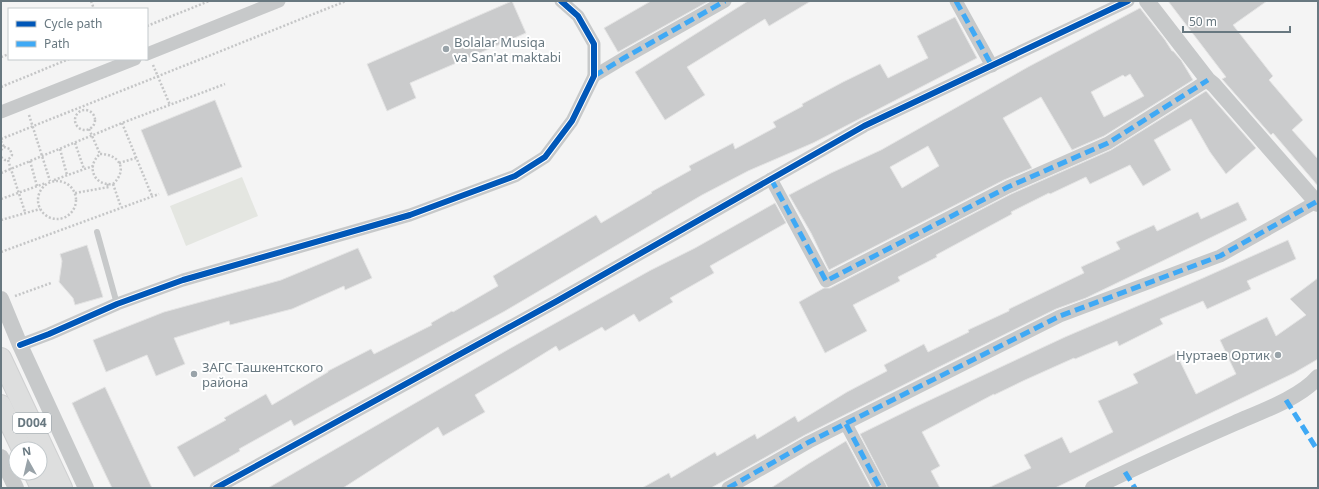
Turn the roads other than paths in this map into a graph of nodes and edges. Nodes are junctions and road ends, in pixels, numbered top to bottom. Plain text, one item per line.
1 (279, 1) edge
2 (562, 1) edge
3 (725, 1) edge
4 (956, 1) edge
5 (1128, 1) edge
6 (1147, 1) edge
7 (148, 54) edge
8 (132, 60) edge
9 (992, 66) junction
10 (594, 76) junction
11 (1208, 80) junction
12 (1, 112) edge
13 (771, 179) junction
14 (1317, 203) edge
15 (97, 232) dead end
16 (8, 298) edge
17 (117, 304) junction
18 (20, 345) junction
19 (1, 358) edge
20 (1318, 377) edge
21 (1, 406) edge
22 (846, 424) junction
23 (18, 441) edge
24 (1, 457) edge
25 (16, 488) edge
26 (62, 488) edge
27 (86, 488) edge
28 (216, 488) edge
29 (728, 488) edge
30 (880, 488) edge
31 (1093, 488) edge

1 - 7 street
2 - 10 street
3 - 10 street
4 - 9 street
5 - 9 street
6 - 11 street
8 - 12 street
9 - 13 street
10 - 17 street
11 - 13 street
11 - 14 street
13 - 28 street
14 - 22 street
15 - 17 lane
16 - 18 street
17 - 18 street
18 - 27 street
19 - 26 main road, D004
20 - 31 street
21 - 23 main road, D004
22 - 29 street
22 - 30 street
24 - 25 street

